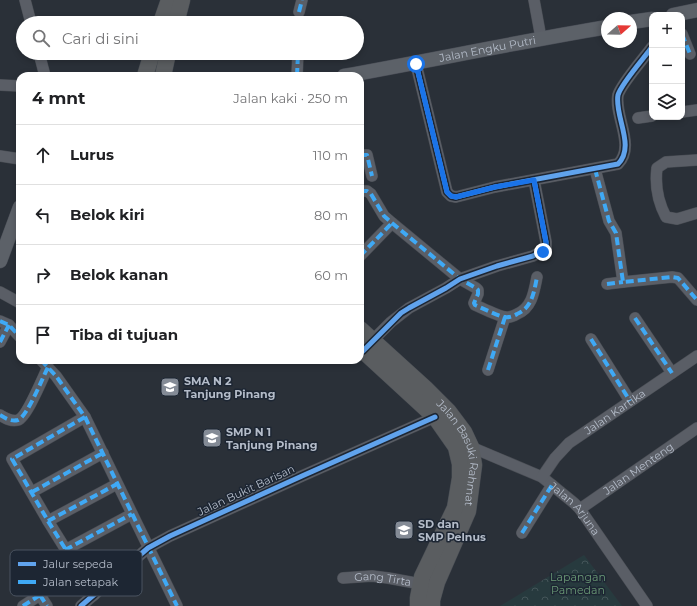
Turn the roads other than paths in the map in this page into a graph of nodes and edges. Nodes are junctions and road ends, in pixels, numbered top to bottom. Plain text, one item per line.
1 (26, 0) edge
2 (169, 0) edge
3 (182, 0) edge
4 (302, 0) edge
5 (534, 0) edge
6 (697, 10) edge
7 (299, 12) dead end
8 (685, 13) edge
9 (29, 16) edge
10 (163, 16) edge
11 (178, 16) edge
12 (649, 19) edge
13 (637, 21) edge
14 (601, 28) edge
15 (541, 38) junction
16 (685, 42) edge
17 (651, 48) edge
18 (690, 54) dead end
19 (41, 60) edge
20 (150, 60) edge
21 (166, 60) edge
22 (298, 60) edge
23 (416, 64) junction
24 (44, 72) edge
25 (146, 72) edge
26 (164, 72) edge
27 (298, 72) edge
28 (364, 73) edge
29 (0, 85) edge
30 (16, 86) edge
31 (697, 110) edge
32 (685, 112) edge
33 (649, 116) edge
34 (638, 118) dead end
35 (364, 155) edge
36 (0, 156) edge
37 (16, 158) edge
38 (697, 160) edge
39 (595, 169) junction
40 (372, 176) dead end
41 (534, 180) junction
42 (364, 191) edge
43 (697, 213) edge
44 (16, 218) edge
45 (392, 223) junction
46 (364, 252) edge
47 (0, 260) edge
48 (537, 277) dead end
49 (460, 278) junction
50 (623, 282) junction
51 (607, 284) dead end
52 (0, 292) edge
53 (697, 300) edge
54 (16, 301) edge
55 (505, 317) junction
56 (635, 318) dead end
57 (4, 323) edge
58 (16, 334) edge
59 (591, 339) dead end
60 (0, 342) edge
61 (365, 346) edge
62 (697, 356) edge
63 (44, 364) edge
64 (488, 370) dead end
65 (672, 373) junction
66 (630, 401) junction
67 (0, 415) edge
68 (85, 417) junction
69 (435, 417) junction
70 (697, 428) edge
71 (471, 447) junction
72 (103, 453) junction
73 (542, 477) junction
74 (117, 484) junction
75 (552, 485) junction
76 (32, 492) junction
77 (580, 509) junction
78 (132, 514) junction
79 (48, 521) junction
80 (522, 533) dead end
81 (148, 548) junction
82 (65, 550) joint
83 (142, 553) edge
84 (441, 554) junction
85 (343, 578) dead end
86 (421, 584) junction
87 (38, 596) edge
88 (41, 596) edge
89 (93, 596) edge
90 (23, 606) edge
91 (47, 606) edge
92 (81, 606) edge
93 (177, 606) edge
94 (418, 606) edge
95 (432, 606) edge
96 (647, 606) edge

1 - 9 street
2 - 10 highway
3 - 11 highway
4 - 7 street
5 - 15 street
6 - 8 main road
12 - 13 main road
14 - 15 main road, Jalan Engku Putri
15 - 23 main road, Jalan Engku Putri
16 - 18 street
17 - 39 street
19 - 24 street
20 - 25 highway
21 - 26 highway
22 - 27 street
23 - 28 main road, Jalan Engku Putri
23 - 41 street
29 - 30 street
31 - 32 street
33 - 34 street
35 - 40 street
36 - 37 street
38 - 43 street
39 - 41 street
39 - 50 street
41 - 49 street
42 - 45 street
44 - 47 main road
45 - 46 street
45 - 49 street
48 - 55 street
49 - 55 street
49 - 61 street
50 - 51 street
50 - 53 street
52 - 54 street
55 - 64 street
56 - 65 street
57 - 58 street
57 - 60 street
59 - 66 street
61 - 69 highway, Jalan Basuki Rahmat
61 - 71 highway, Jalan Basuki Rahmat
62 - 65 street, Jalan Kartika
63 - 67 street
63 - 68 street
65 - 66 street, Jalan Kartika
66 - 73 street, Jalan Kartika
68 - 72 street
68 - 76 street
69 - 81 street, Jalan Bukit Barisan
69 - 84 highway, Jalan Basuki Rahmat
70 - 77 street, Jalan Menteng
71 - 73 street, Jalan Arjuna
71 - 84 highway, Jalan Basuki Rahmat
72 - 74 street
72 - 76 street
73 - 75 street, Jalan Arjuna
74 - 78 street
74 - 79 street
75 - 77 street, Jalan Arjuna
75 - 80 street
76 - 79 street
77 - 96 street, Jalan Arjuna
78 - 81 street
78 - 82 street
79 - 82 street
81 - 83 street, Jalan Bukit Barisan
81 - 93 street
84 - 86 highway, Jalan Basuki Rahmat
84 - 95 highway, Jalan Basuki Rahmat
85 - 86 street, Gang Tirta
86 - 94 highway, Jalan Basuki Rahmat
87 - 90 street
88 - 91 street
89 - 92 street, Jalan Bukit Barisan

